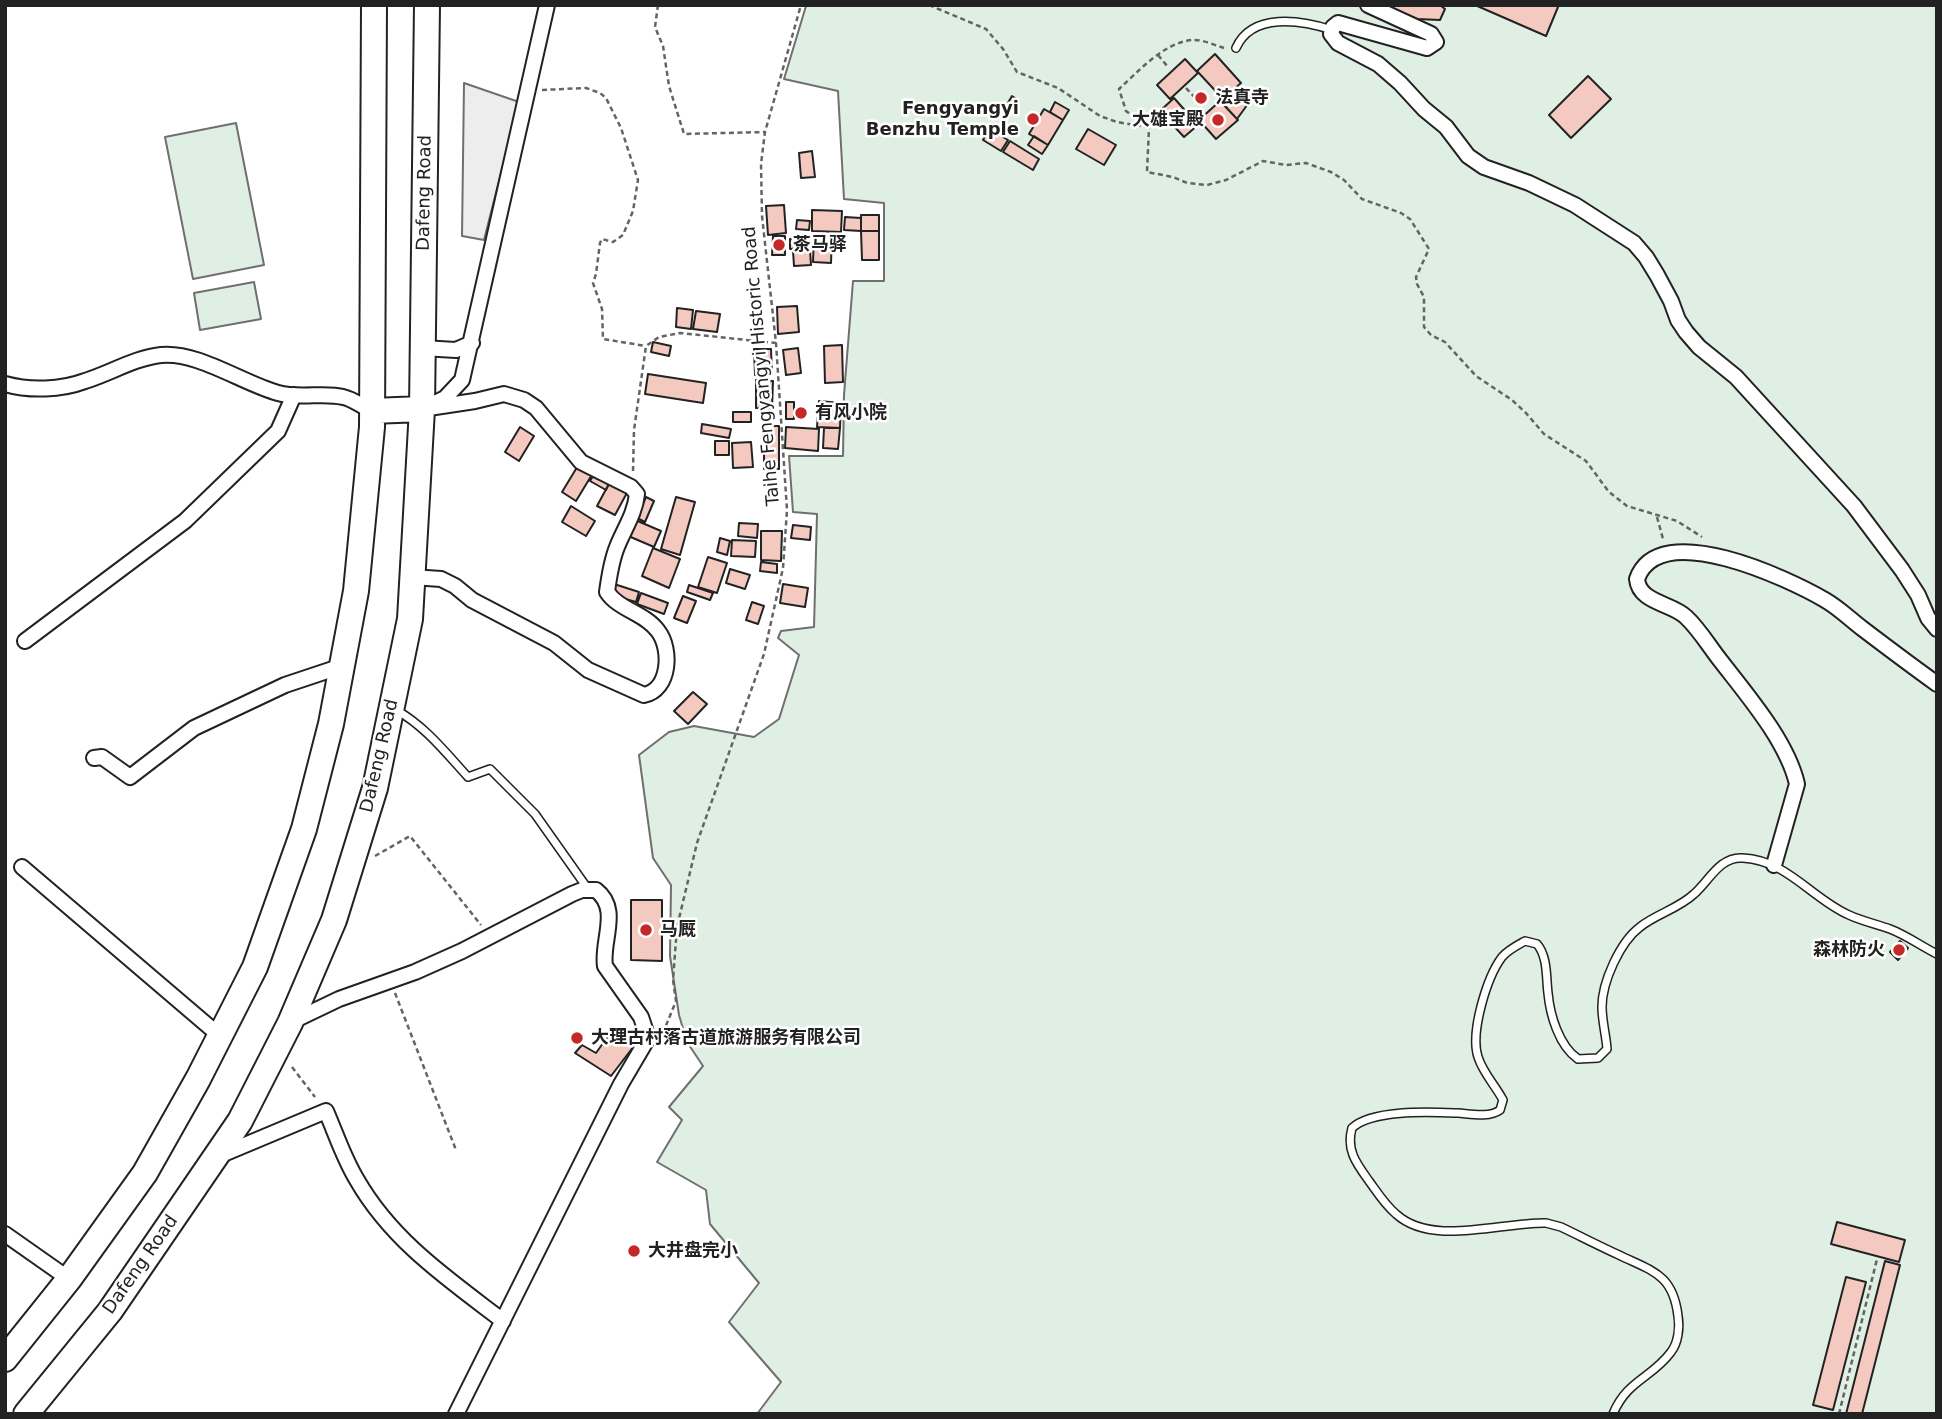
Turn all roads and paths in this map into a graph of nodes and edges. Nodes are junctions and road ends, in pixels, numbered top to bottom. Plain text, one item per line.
1 (374, 5) edge
2 (427, 5) edge
3 (547, 5) edge
4 (658, 5) edge
5 (801, 5) edge
6 (929, 5) edge
7 (1368, 5) edge
8 (1332, 30) junction
9 (1236, 48) joint
10 (1158, 55) junction
11 (1168, 67) dead end
12 (1186, 88) dead end
13 (529, 91) junction
14 (1200, 103) dead end
15 (1149, 128) junction
16 (765, 132) junction
17 (472, 343) junction
18 (776, 343) junction
19 (646, 346) junction
20 (422, 348) junction
21 (5, 384) edge
22 (294, 396) junction
23 (422, 409) junction
24 (372, 411) junction
25 (633, 490) junction
26 (1657, 517) junction
27 (1665, 553) junction
28 (1712, 555) junction
29 (412, 577) junction
30 (1937, 629) edge
31 (25, 641) dead end
32 (342, 666) junction
33 (1937, 684) edge
34 (391, 708) junction
35 (94, 758) dead end
36 (353, 860) junction
37 (1774, 865) junction
38 (22, 867) dead end
39 (588, 890) junction
40 (489, 936) junction
41 (1937, 954) edge
42 (390, 981) junction
43 (290, 1023) junction
44 (220, 1036) junction
45 (649, 1038) junction
46 (277, 1047) junction
47 (326, 1111) junction
48 (456, 1150) dead end
49 (215, 1157) junction
50 (5, 1234) edge
51 (1877, 1259) dead end
52 (69, 1279) junction
53 (503, 1321) junction
54 (5, 1359) edge
55 (26, 1414) edge
56 (456, 1414) edge
57 (1613, 1414) edge
58 (1839, 1414) edge

1 - 24 highway
2 - 20 highway, Dafeng Road
3 - 13 street
4 - 16 path
5 - 16 path, Taihe Fengyangyi Historic Road
6 - 15 path
7 - 8 street
8 - 9 lane
8 - 30 street
9 - 10 path
10 - 11 path
10 - 15 path
12 - 14 path
13 - 17 street
13 - 19 path
15 - 26 path
16 - 18 path, Taihe Fengyangyi Historic Road
17 - 20 street
17 - 23 street
18 - 19 path
18 - 45 path, Taihe Fengyangyi Historic Road
19 - 25 path
20 - 23 highway, Dafeng Road
21 - 22 street
22 - 24 street
22 - 31 street
23 - 24 highway
23 - 25 street
23 - 29 highway, Dafeng Road
24 - 32 highway
25 - 29 street
26 - 27 path
26 - 28 path
27 - 28 street
27 - 37 street
28 - 33 street
29 - 34 highway, Dafeng Road
32 - 35 street
32 - 44 highway
34 - 36 highway, Dafeng Road
34 - 39 lane
36 - 40 path
36 - 43 highway, Dafeng Road
37 - 41 lane
37 - 57 lane
38 - 44 street
39 - 40 street
39 - 45 street
40 - 42 street
42 - 43 street
42 - 48 path
43 - 46 highway, Dafeng Road
44 - 52 highway
45 - 53 street
46 - 47 path
46 - 49 highway, Dafeng Road
47 - 49 street
47 - 53 street
49 - 55 highway, Dafeng Road
50 - 52 street
51 - 58 path
52 - 54 highway
53 - 56 street

